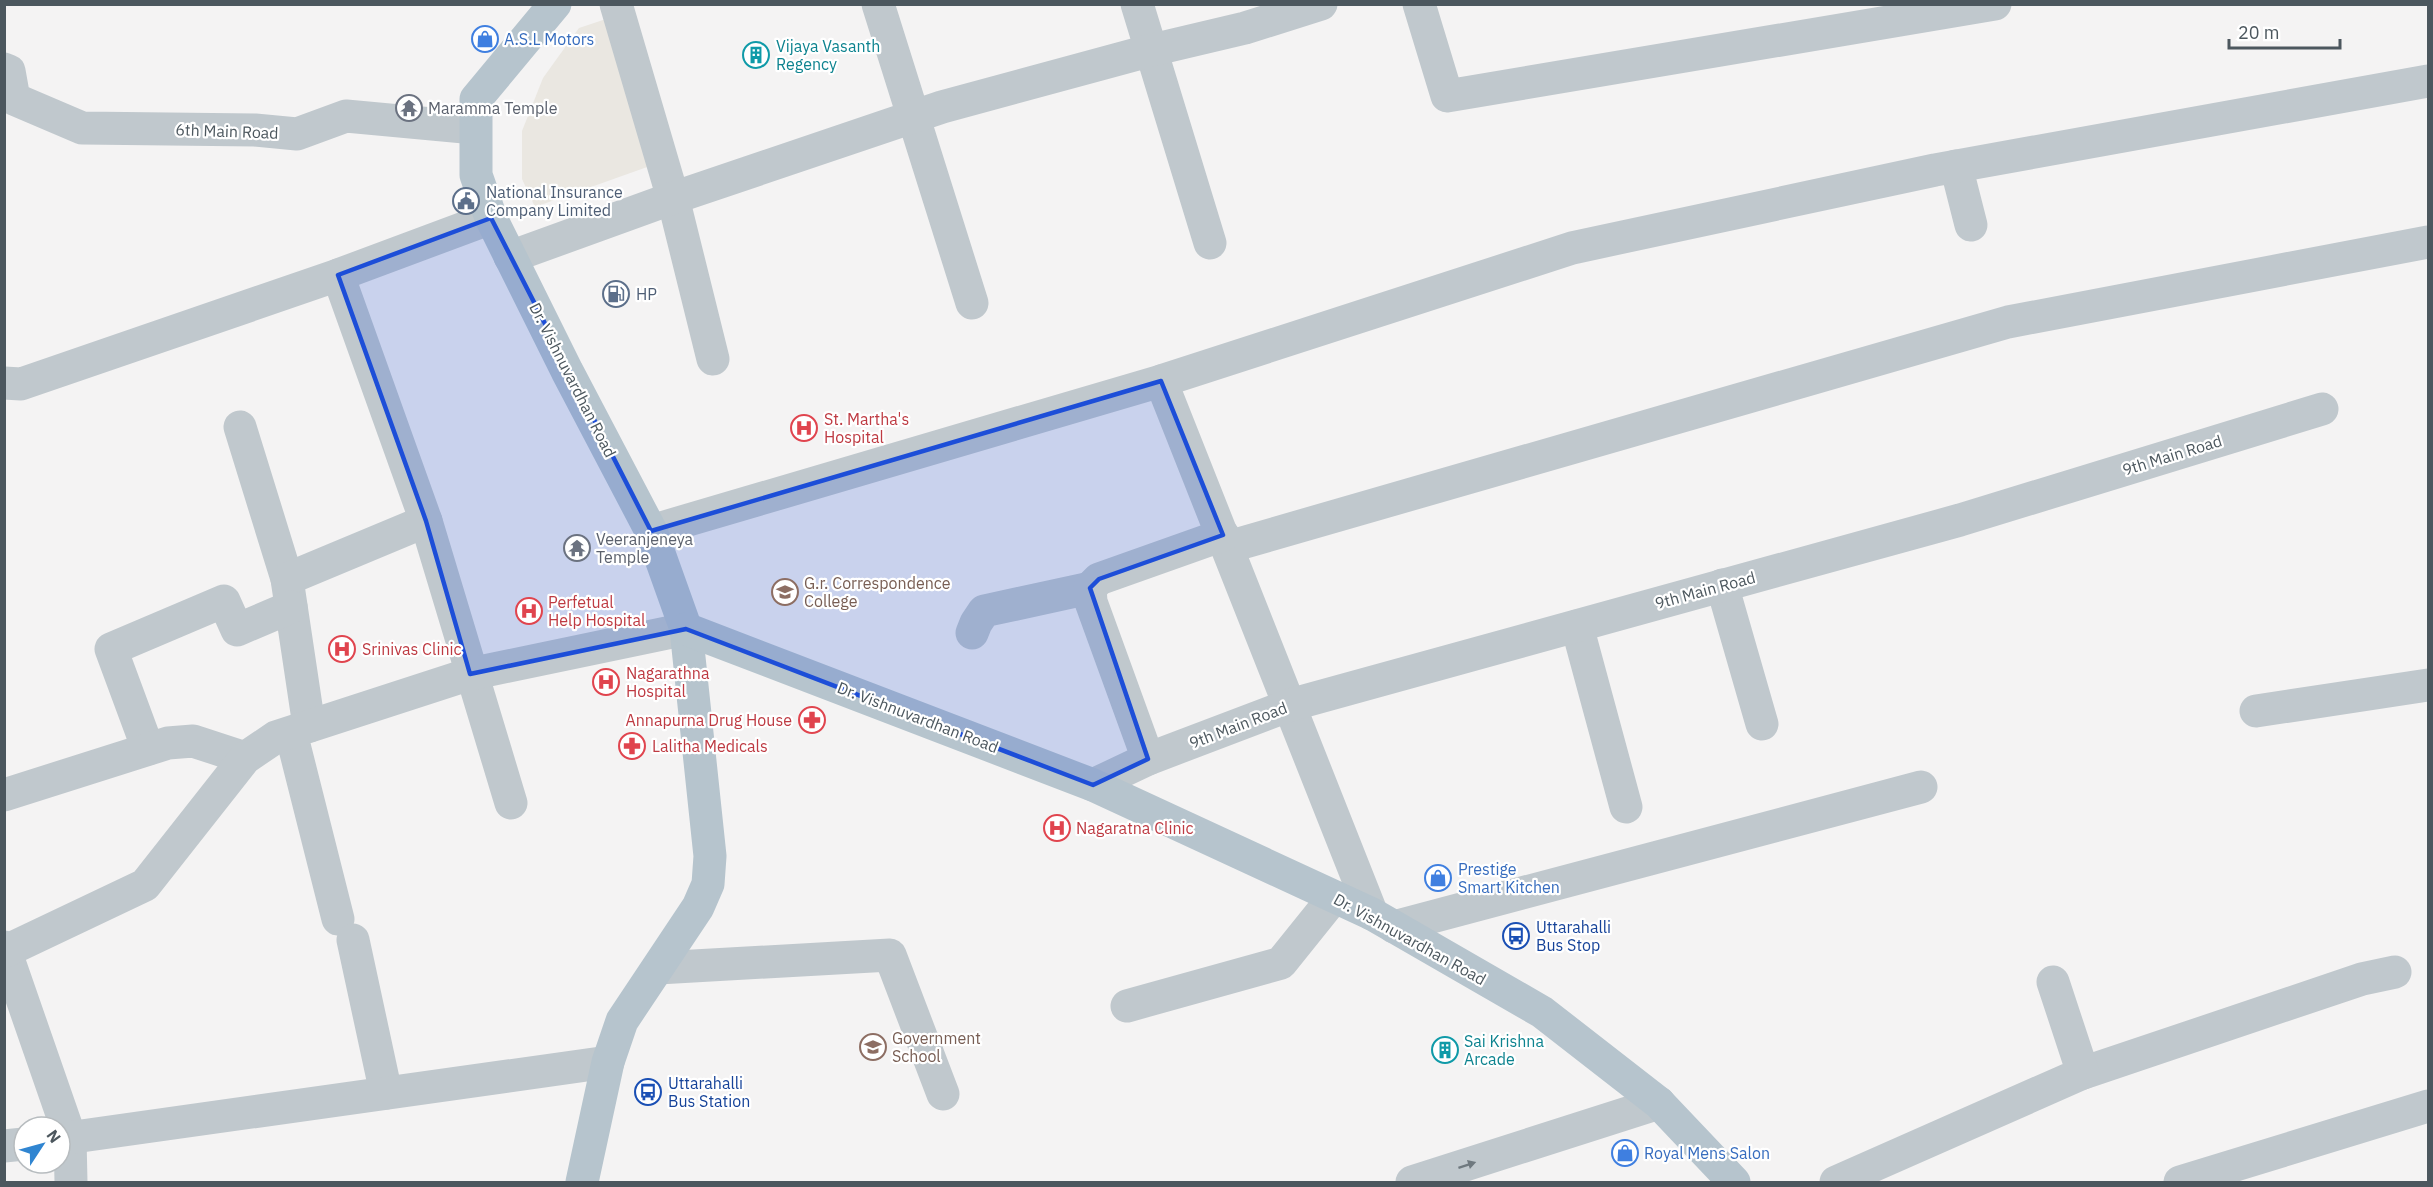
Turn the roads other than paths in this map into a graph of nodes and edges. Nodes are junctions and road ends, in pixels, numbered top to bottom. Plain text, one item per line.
1 (555, 4) edge
2 (616, 4) edge
3 (878, 4) edge
4 (1137, 4) edge
5 (1419, 4) edge
6 (1995, 4) edge
7 (1317, 5) edge
8 (1152, 50) junction
9 (4, 69) edge
10 (2428, 81) edge
11 (912, 117) junction
12 (475, 128) junction
13 (1956, 166) junction
14 (673, 198) junction
15 (491, 218) junction
16 (1971, 225) dead end
17 (2428, 242) edge
18 (1210, 243) dead end
19 (510, 256) junction
20 (338, 275) junction
21 (972, 303) dead end
22 (713, 359) dead end
23 (1161, 381) junction
24 (4, 383) edge
25 (2322, 409) dead end
26 (240, 427) dead end
27 (426, 521) junction
28 (651, 531) junction
29 (1226, 541) junction
30 (1722, 585) junction
31 (1090, 588) junction
32 (289, 593) junction
33 (1577, 626) junction
34 (687, 629) junction
35 (972, 633) dead end
36 (470, 674) junction
37 (2428, 685) edge
38 (1290, 705) junction
39 (2256, 711) dead end
40 (1762, 724) dead end
41 (300, 730) junction
42 (148, 749) junction
43 (245, 758) junction
44 (1148, 759) junction
45 (1093, 785) junction
46 (1921, 787) dead end
47 (4, 795) edge
48 (511, 803) dead end
49 (1626, 807) dead end
50 (1334, 897) junction
51 (1383, 920) junction
52 (7, 963) edge
53 (658, 968) junction
54 (2395, 972) dead end
55 (2053, 982) dead end
56 (1127, 1006) dead end
57 (608, 1062) junction
58 (2084, 1073) junction
59 (386, 1093) junction
60 (943, 1094) dead end
61 (1659, 1103) junction
62 (2428, 1106) edge
63 (57, 1115) edge
64 (72, 1137) edge
65 (582, 1182) edge
66 (1412, 1182) edge
67 (1734, 1182) edge
68 (1836, 1182) edge
69 (2180, 1182) edge

1 - 12 main road, Dr. Vishnuvardhan Road
2 - 14 street
3 - 11 street
4 - 8 street
5 - 6 street
7 - 8 street
8 - 11 street
8 - 18 street
9 - 12 street, 6th Main Road
10 - 13 street
11 - 14 street
11 - 21 street
12 - 15 main road, Dr. Vishnuvardhan Road
13 - 16 street
13 - 23 street
14 - 19 street
14 - 22 street
15 - 19 main road, Dr. Vishnuvardhan Road
15 - 20 street
17 - 29 street
19 - 28 main road, Dr. Vishnuvardhan Road
20 - 24 street
20 - 27 street
23 - 28 street
23 - 29 street
25 - 30 street, 9th Main Road
26 - 32 street
27 - 32 street
27 - 36 street
28 - 34 main road, Dr. Vishnuvardhan Road
29 - 31 street
29 - 38 street
30 - 33 street, 9th Main Road
30 - 40 street
31 - 35 street
31 - 44 street
32 - 41 street
32 - 42 street
33 - 38 street, 9th Main Road
33 - 49 street
34 - 36 street
34 - 45 main road, Dr. Vishnuvardhan Road
34 - 53 main road
36 - 41 street
36 - 48 street
37 - 39 street
38 - 44 street, 9th Main Road
38 - 51 street
41 - 43 street
41 - 59 street
42 - 43 street
42 - 47 street
43 - 52 street
44 - 45 street, 9th Main Road
45 - 50 main road, Dr. Vishnuvardhan Road
46 - 51 street
50 - 51 main road, Dr. Vishnuvardhan Road
50 - 56 street
51 - 61 main road, Dr. Vishnuvardhan Road
52 - 63 street
53 - 57 main road
53 - 60 street
54 - 58 street
55 - 58 street
57 - 59 street
57 - 65 main road
58 - 68 street
59 - 64 street
66 -> 61 street
61 - 67 main road, Dr. Vishnuvardhan Road
62 - 69 street

